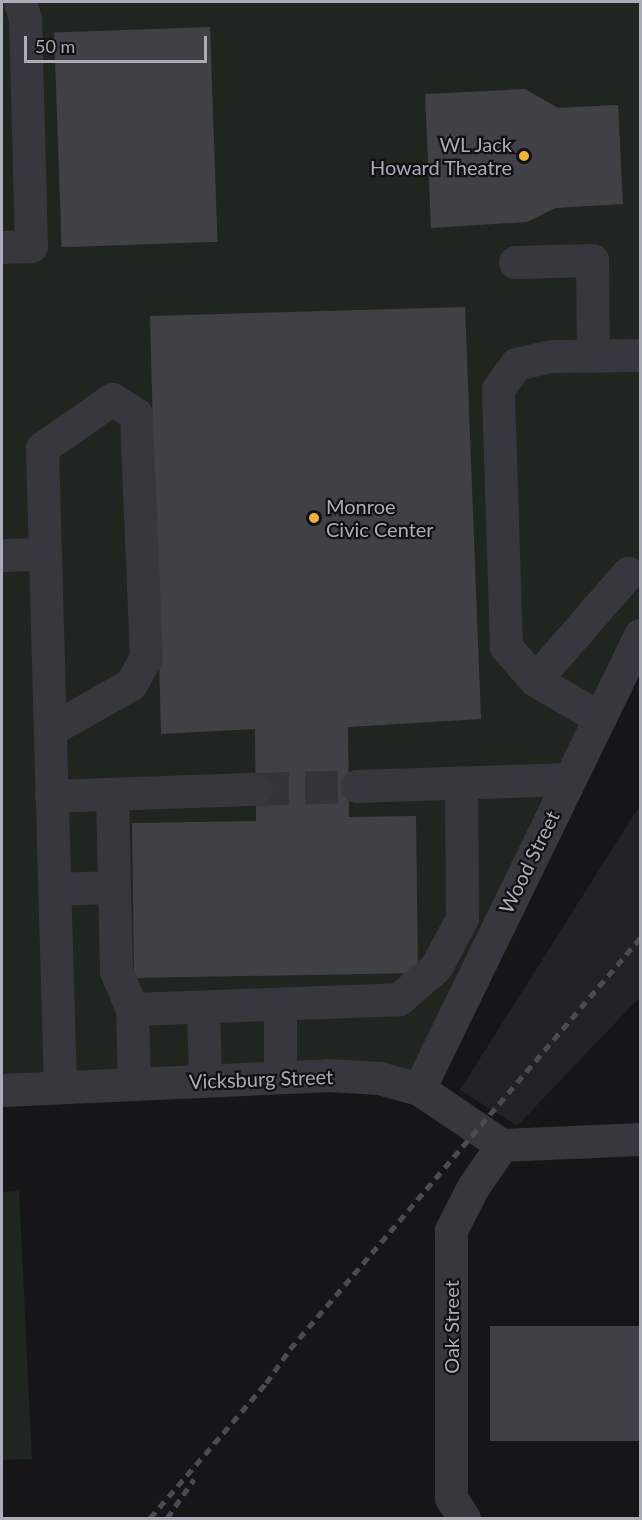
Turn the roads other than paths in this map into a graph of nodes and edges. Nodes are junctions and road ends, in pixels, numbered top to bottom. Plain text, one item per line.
1 (20, 2) edge
2 (2, 247) edge
3 (515, 262) dead end
4 (640, 355) edge
5 (593, 356) junction
6 (45, 554) junction
7 (2, 555) edge
8 (628, 573) dead end
9 (640, 635) edge
10 (535, 680) junction
11 (600, 718) junction
12 (50, 730) junction
13 (570, 779) junction
14 (461, 782) junction
15 (357, 786) tunnel mouth
16 (256, 789) tunnel mouth
17 (112, 794) junction
18 (51, 796) junction
19 (114, 887) junction
20 (54, 889) junction
21 (280, 1004) junction
22 (203, 1007) junction
23 (132, 1009) junction
24 (280, 1077) junction
25 (205, 1080) junction
26 (134, 1084) junction
27 (60, 1087) junction
28 (418, 1089) junction
29 (2, 1090) edge
30 (640, 1139) edge
31 (502, 1145) junction
32 (464, 1518) edge

1 - 2 street
3 - 5 street
4 - 5 street
5 - 10 street
6 - 7 street
6 - 12 street
6 - 12 street
8 - 10 street
9 - 11 street, Wood Street
10 - 11 street
11 - 13 street, Wood Street
12 - 18 street
13 - 14 street
13 - 28 street, Wood Street
14 - 15 street
14 - 21 street
16 - 17 street
17 - 18 street
17 - 19 street
18 - 20 street
19 - 20 street
19 - 23 street
20 - 27 street
21 - 22 street
21 - 24 street
22 - 23 street
22 - 25 street
23 - 26 street
24 - 25 street, Vicksburg Street
24 - 28 street, Vicksburg Street
25 - 26 street, Vicksburg Street
26 - 27 street, Vicksburg Street
27 - 29 street, Vicksburg Street
28 - 31 street, Vicksburg Street
30 - 31 street
31 - 32 street, Oak Street

